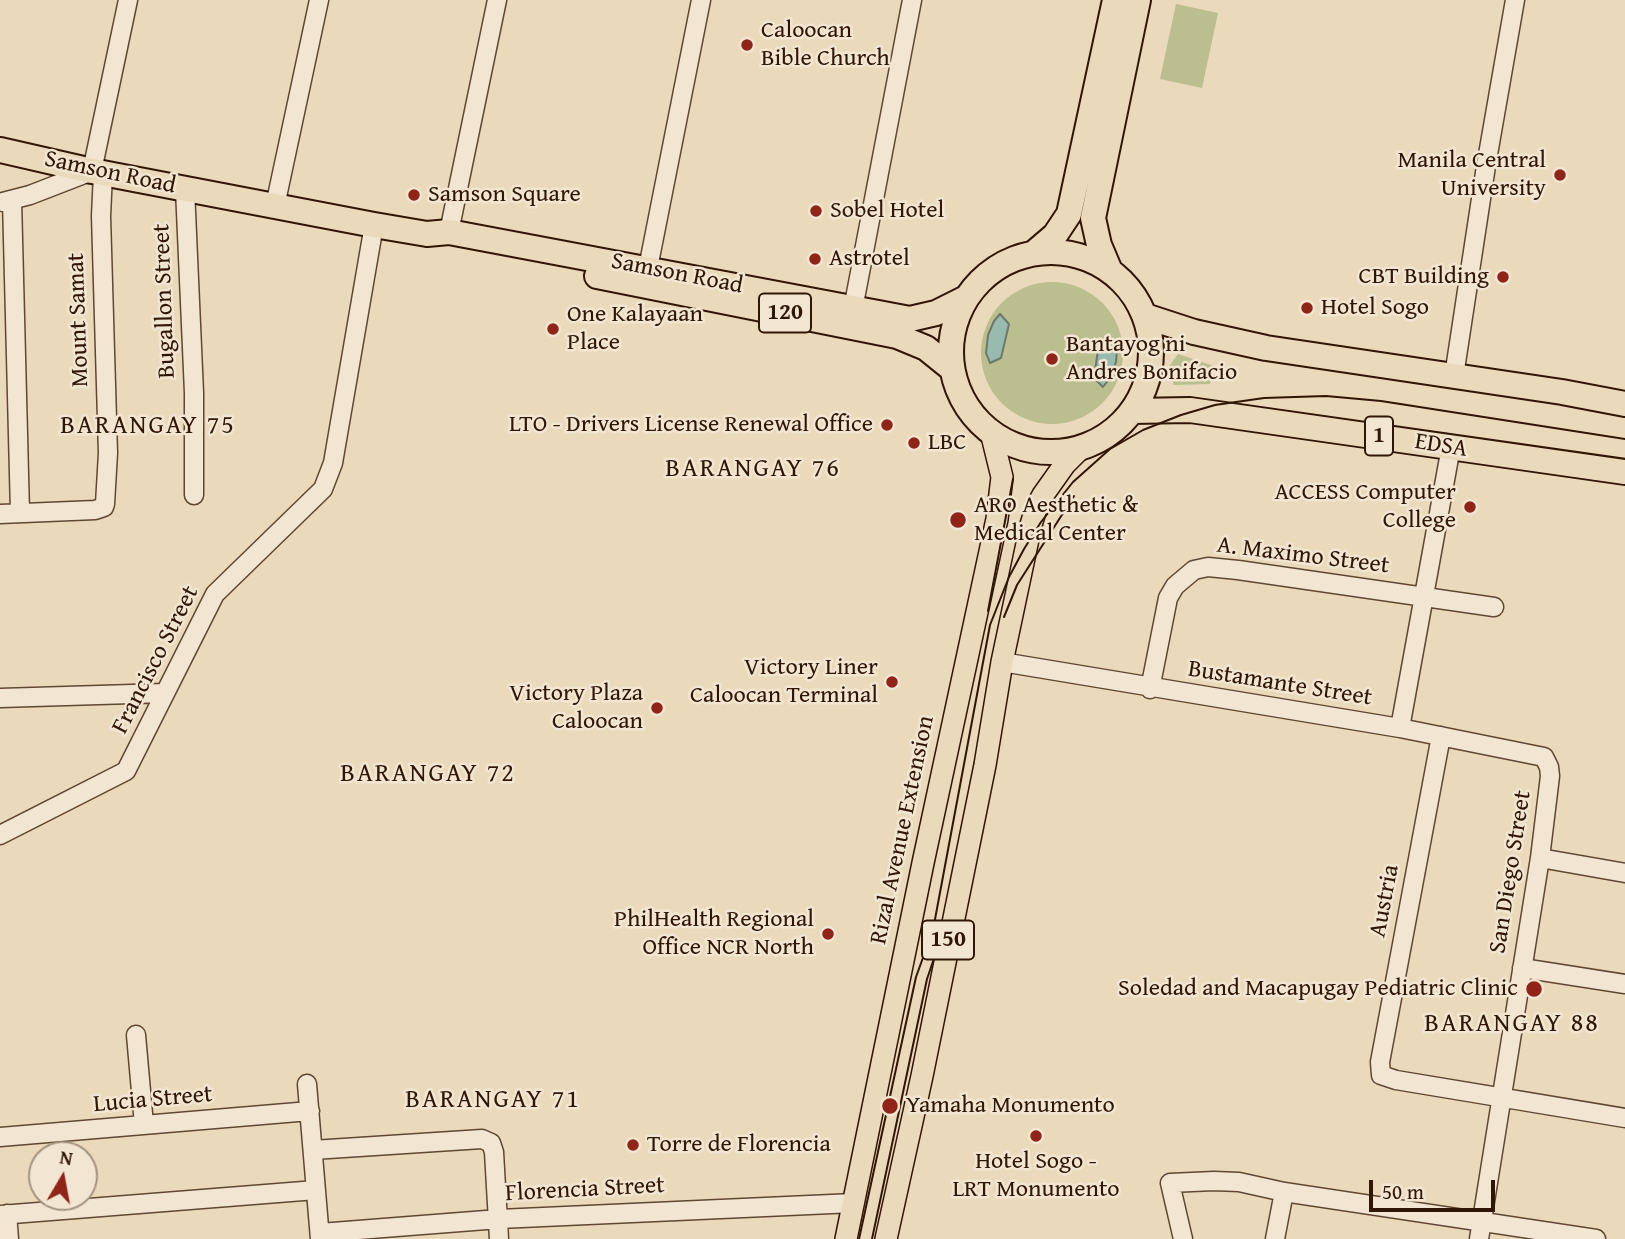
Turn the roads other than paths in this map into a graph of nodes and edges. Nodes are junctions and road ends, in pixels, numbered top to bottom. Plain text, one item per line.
1 (128, 0) edge
2 (319, 0) edge
3 (498, 0) edge
4 (701, 0) edge
5 (912, 0) edge
6 (1115, 0) edge
7 (1138, 0) edge
8 (1515, 0) edge
9 (0, 150) edge
10 (98, 172) junction
11 (185, 189) junction
12 (6, 201) edge
13 (275, 206) junction
14 (374, 225) junction
15 (438, 233) junction
16 (1034, 253) junction
17 (648, 268) junction
18 (1110, 271) junction
19 (966, 298) junction
20 (853, 309) junction
21 (1145, 316) junction
22 (952, 369) junction
23 (1454, 376) junction
24 (1625, 404) edge
25 (1132, 411) junction
26 (991, 432) junction
27 (1082, 447) junction
28 (1451, 447) junction
29 (1625, 472) edge
30 (194, 495) dead end
31 (20, 513) junction
32 (0, 514) edge
33 (1422, 596) junction
34 (1494, 607) dead end
35 (1002, 662) junction
36 (1150, 689) junction
37 (165, 693) junction
38 (0, 698) edge
39 (1400, 729) junction
40 (1441, 736) junction
41 (1547, 761) joint
42 (0, 835) edge
43 (1540, 858) junction
44 (1625, 873) edge
45 (1521, 968) junction
46 (1625, 984) edge
47 (136, 1035) dead end
48 (307, 1084) dead end
49 (1500, 1097) junction
50 (310, 1111) junction
51 (1625, 1118) edge
52 (144, 1125) junction
53 (0, 1137) edge
54 (313, 1150) junction
55 (316, 1190) junction
56 (1284, 1192) junction
57 (854, 1203) junction
58 (4, 1214) edge
59 (499, 1219) junction
60 (1480, 1230) edge
61 (320, 1236) edge
62 (9, 1239) edge
63 (499, 1239) edge
64 (846, 1239) edge
65 (886, 1239) edge
66 (1183, 1239) edge
67 (1275, 1239) edge
68 (1596, 1239) edge

1 - 10 street, Mount Samat
2 - 13 street
3 - 15 street
4 - 17 street
5 - 20 street
6 - 16 highway
7 - 18 highway
8 - 23 street
9 - 10 highway, Samson Road / 120
10 - 11 highway, Samson Road / 120
10 - 12 street
10 - 31 street, Mount Samat
11 - 13 highway, Samson Road / 120
11 - 30 street, Bugallon Street
12 - 31 street
13 - 14 highway, Samson Road / 120
14 - 15 highway, Samson Road / 120
14 - 37 street, Francisco Street
15 - 17 highway, Samson Road / 120
15 - 22 highway, Samson Road / 120
16 - 18 highway
16 - 19 highway
17 - 20 highway, Samson Road / 120
18 - 21 highway
19 - 20 highway, Samson Road / 120
19 - 22 highway
21 - 23 highway
21 - 25 highway
22 - 26 highway
23 - 24 highway
25 - 27 highway
25 - 28 highway, EDSA / 1
26 - 27 highway
26 - 57 main road, Rizal Avenue Extension / 150
27 - 35 main road, 150
28 - 29 highway, EDSA / 1
28 - 33 street
31 - 32 street
33 - 34 street, A. Maximo Street
33 - 36 street, A. Maximo Street
33 - 39 street
35 - 36 street, Bustamante Street
35 - 65 main road, 150
36 - 39 street, Bustamante Street
37 - 38 street
37 - 42 street, Francisco Street
39 - 40 street, Bustamante Street
40 - 41 street, Bustamante Street
40 - 49 street, Austria
41 - 43 street, San Diego Street
43 - 44 street
43 - 45 street, San Diego Street
45 - 46 street
45 - 49 street, San Diego Street
47 - 52 street
48 - 50 street
49 - 51 street
49 - 60 street, San Diego Street
50 - 52 street, Lucia Street
50 - 54 street
52 - 53 street, Lucia Street
54 - 55 street
54 - 59 street
55 - 58 street
55 - 61 street
56 - 60 street
56 - 66 street
56 - 67 street
57 - 59 street, Florencia Street
57 - 64 main road, Rizal Avenue Extension / 150
58 - 62 street
59 - 61 street, Florencia Street
59 - 63 street
60 - 68 street

